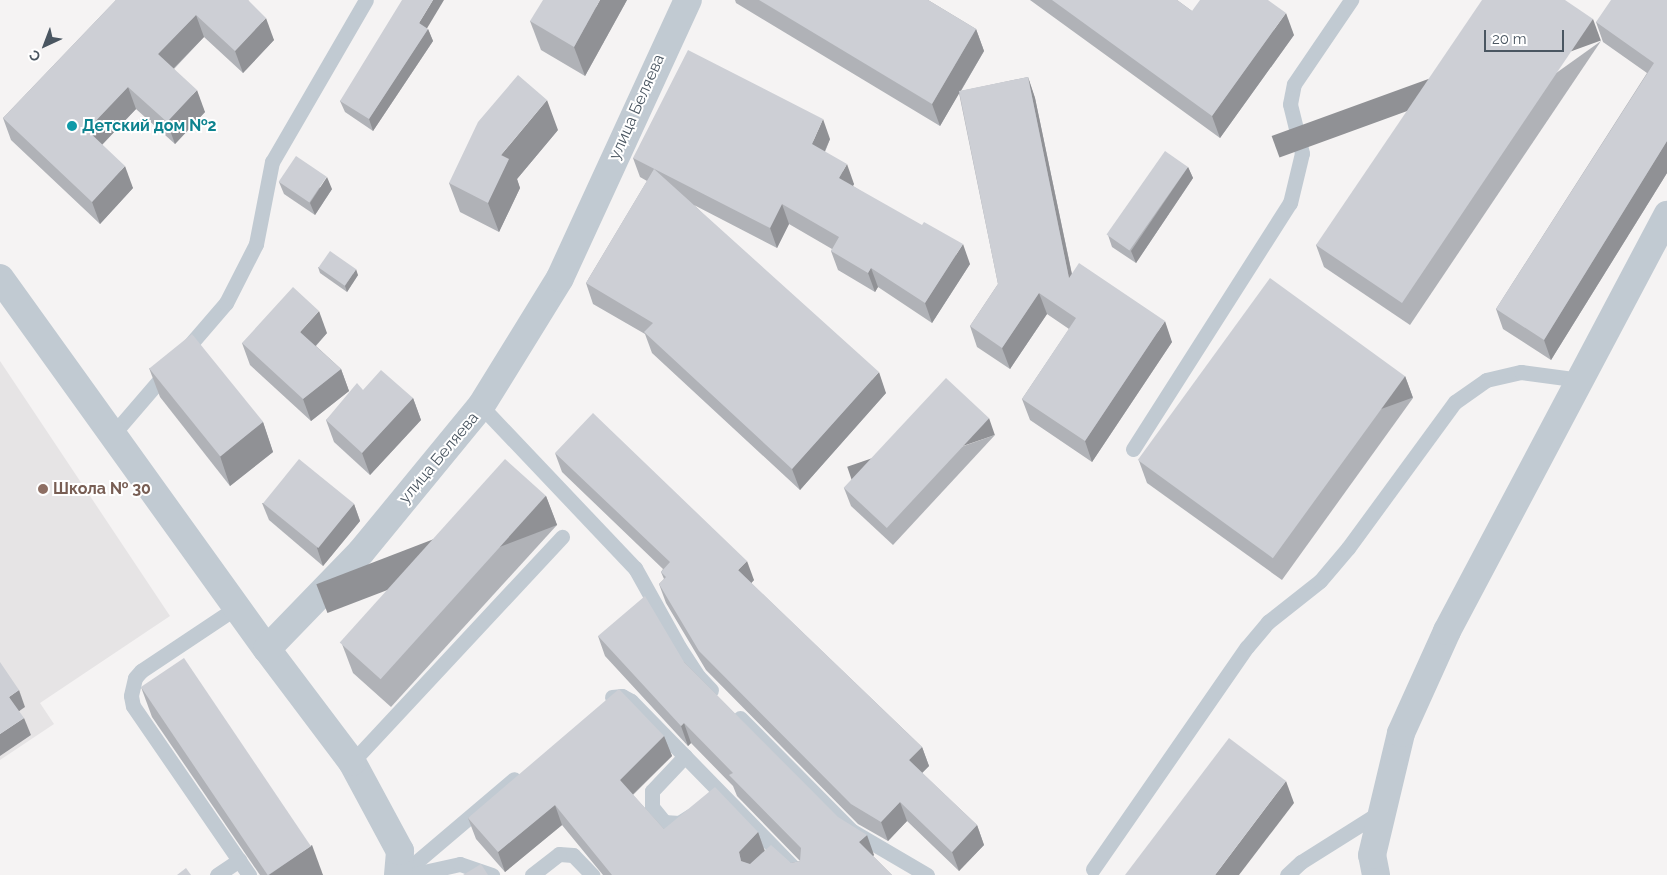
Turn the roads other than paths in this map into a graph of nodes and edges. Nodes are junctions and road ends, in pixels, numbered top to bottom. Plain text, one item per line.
1 (366, 0) edge
2 (688, 0) edge
3 (1351, 0) edge
4 (1667, 215) edge
5 (4, 290) edge
6 (1580, 380) junction
7 (481, 406) junction
8 (114, 432) junction
9 (1133, 449) dead end
10 (562, 537) dead end
11 (237, 607) junction
12 (267, 649) junction
13 (597, 710) edge
14 (685, 756) junction
15 (352, 762) junction
16 (529, 767) edge
17 (716, 788) junction
18 (1382, 812) junction
19 (779, 852) junction
20 (239, 860) junction
21 (767, 864) edge
22 (1093, 869) dead end
23 (217, 875) edge
24 (249, 875) edge
25 (399, 875) edge
26 (410, 875) edge
27 (492, 875) edge
28 (532, 875) edge
29 (592, 875) edge
30 (801, 875) edge
31 (927, 875) edge
32 (1287, 875) edge
33 (1376, 875) edge

1 - 8 lane
2 - 7 street, улица Беляева
3 - 9 lane
4 - 6 street
5 - 8 street
6 - 18 street
6 - 22 lane
7 - 12 street, улица Беляева
7 - 31 lane
8 - 11 street
10 - 15 lane
11 - 12 street
11 - 20 lane
12 - 15 street
13 - 14 lane
14 - 17 lane
14 - 17 lane
15 - 25 street
16 - 25 lane
17 - 19 lane
18 - 32 lane
18 - 33 street
19 - 21 lane
19 - 30 lane
20 - 23 lane
20 - 24 lane
26 - 27 lane
28 - 29 lane

